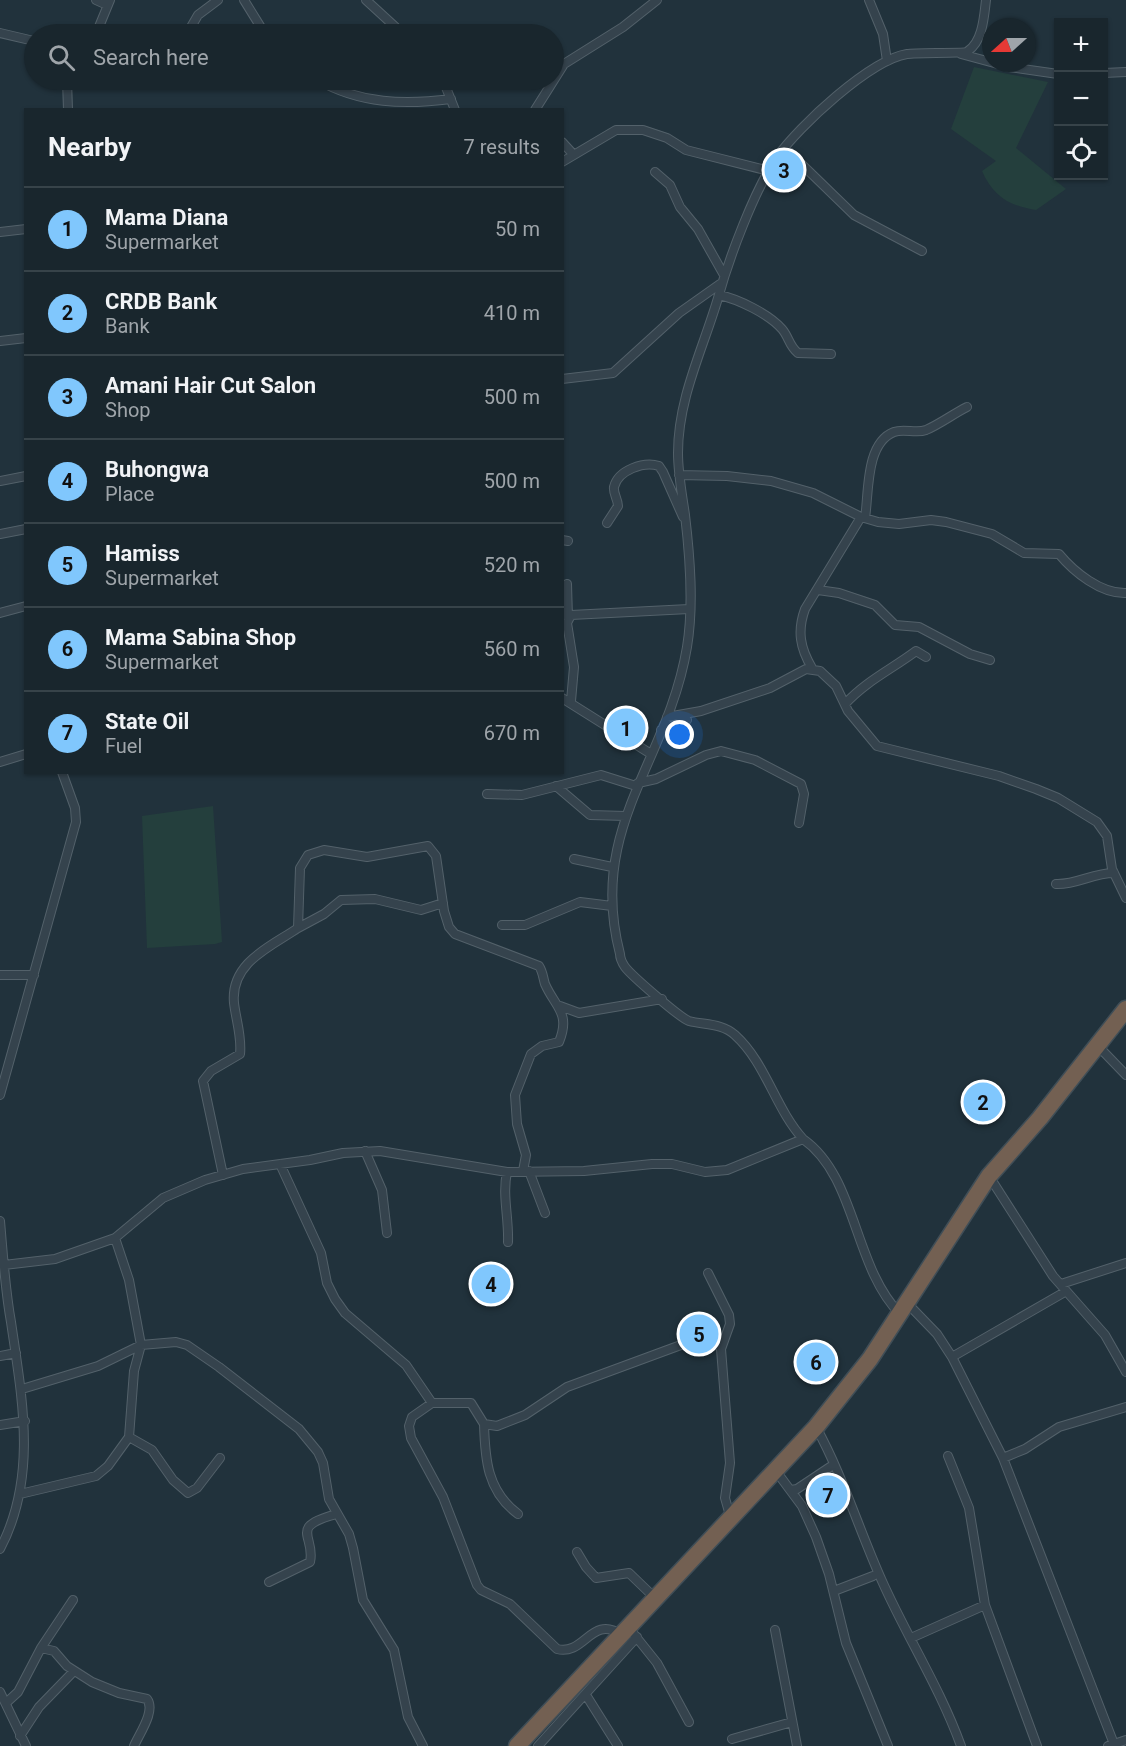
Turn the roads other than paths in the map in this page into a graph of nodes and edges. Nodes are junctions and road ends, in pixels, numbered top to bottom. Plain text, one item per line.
1 (96, 0) edge
2 (218, 0) edge
3 (244, 0) edge
4 (366, 0) edge
5 (657, 0) edge
6 (869, 0) edge
7 (986, 0) edge
8 (109, 3) edge
9 (100, 24) edge
10 (193, 24) edge
11 (260, 24) edge
12 (392, 24) edge
13 (0, 33) edge
14 (24, 38) edge
15 (961, 54) junction
16 (887, 61) junction
17 (564, 64) edge
18 (1126, 72) edge
19 (1054, 73) edge
20 (1108, 73) edge
21 (67, 90) edge
22 (338, 90) edge
23 (447, 90) edge
24 (548, 90) edge
25 (451, 99) junction
26 (68, 108) edge
27 (454, 108) edge
28 (536, 108) edge
29 (564, 144) edge
30 (785, 148) junction
31 (573, 154) junction
32 (564, 161) edge
33 (769, 171) junction
34 (655, 172) dead end
35 (24, 229) edge
36 (0, 232) edge
37 (922, 251) dead end
38 (722, 279) junction
39 (719, 295) junction
40 (24, 338) edge
41 (0, 341) edge
42 (831, 354) dead end
43 (564, 379) edge
44 (967, 407) dead end
45 (679, 475) junction
46 (24, 476) edge
47 (0, 481) edge
48 (863, 518) junction
49 (685, 520) junction
50 (607, 523) dead end
51 (24, 529) edge
52 (0, 534) edge
53 (567, 584) dead end
54 (818, 590) junction
55 (1126, 593) edge
56 (24, 607) edge
57 (689, 609) junction
58 (0, 613) edge
59 (568, 618) junction
60 (926, 657) dead end
61 (990, 660) dead end
62 (812, 668) junction
63 (567, 699) edge
64 (845, 704) junction
65 (667, 717) junction
66 (687, 720) dead end
67 (662, 730) junction
68 (651, 754) junction
69 (24, 755) edge
70 (0, 762) edge
71 (63, 774) edge
72 (637, 785) junction
73 (556, 786) junction
74 (487, 794) dead end
75 (626, 816) junction
76 (799, 823) dead end
77 (574, 859) dead end
78 (612, 867) junction
79 (1114, 873) junction
80 (1056, 884) dead end
81 (1126, 898) edge
82 (443, 903) junction
83 (612, 906) junction
84 (502, 925) dead end
85 (298, 928) junction
86 (0, 975) edge
87 (34, 975) junction
88 (662, 999) junction
89 (560, 1006) junction
90 (1126, 1009) edge
91 (1097, 1045) junction
92 (11, 1060) junction
93 (0, 1061) edge
94 (1126, 1075) edge
95 (0, 1095) edge
96 (803, 1139) junction
97 (365, 1151) junction
98 (280, 1164) junction
99 (526, 1171) junction
100 (507, 1172) junction
101 (223, 1175) junction
102 (989, 1176) junction
103 (545, 1213) dead end
104 (0, 1221) edge
105 (387, 1233) dead end
106 (115, 1238) junction
107 (508, 1242) dead end
108 (1126, 1263) edge
109 (4, 1265) junction
110 (708, 1273) dead end
111 (1062, 1289) junction
112 (903, 1309) junction
113 (141, 1345) junction
114 (721, 1349) junction
115 (16, 1353) junction
116 (0, 1356) edge
117 (952, 1358) junction
118 (1126, 1372) edge
119 (22, 1389) junction
120 (432, 1403) junction
121 (1126, 1407) edge
122 (25, 1421) junction
123 (484, 1424) junction
124 (0, 1425) edge
125 (816, 1427) junction
126 (129, 1437) junction
127 (948, 1456) dead end
128 (220, 1458) dead end
129 (1003, 1458) junction
130 (830, 1467) dead end
131 (776, 1470) junction
132 (791, 1490) junction
133 (20, 1494) junction
134 (337, 1514) junction
135 (518, 1514) dead end
136 (731, 1520) junction
137 (0, 1549) edge
138 (577, 1552) dead end
139 (873, 1576) dead end
140 (269, 1582) dead end
141 (834, 1591) junction
142 (656, 1599) junction
143 (73, 1600) dead end
144 (985, 1605) junction
145 (775, 1630) dead end
146 (629, 1633) junction
147 (911, 1638) junction
148 (41, 1648) junction
149 (74, 1671) junction
150 (0, 1692) edge
151 (586, 1695) junction
152 (6, 1704) junction
153 (0, 1715) edge
154 (689, 1722) dead end
155 (792, 1722) junction
156 (20, 1736) junction
157 (732, 1739) dead end
158 (1126, 1740) edge
159 (1111, 1745) edge
160 (26, 1746) edge
161 (134, 1746) edge
162 (423, 1746) edge
163 (517, 1746) edge
164 (538, 1746) edge
165 (618, 1746) edge
166 (797, 1746) edge
167 (888, 1746) edge
168 (961, 1746) edge
169 (1037, 1746) edge

1 - 8 street
2 - 10 street
3 - 11 street
4 - 12 street
5 - 17 street
6 - 16 street
7 - 15 street
8 - 9 street
13 - 14 street
15 - 16 street
15 - 19 street
16 - 30 street
18 - 20 street
21 - 26 street
22 - 25 street
23 - 25 street
24 - 28 street
25 - 27 street
29 - 31 street
30 - 33 street
30 - 37 street
31 - 32 street
31 - 33 street
33 - 38 street
34 - 38 street
35 - 36 street
38 - 39 street
38 - 43 street
39 - 42 street
39 - 45 street
40 - 41 street
44 - 48 street
45 - 48 street
45 - 49 street
46 - 47 street
48 - 54 street
48 - 55 street
49 - 50 street
49 - 57 street
51 - 52 street
53 - 59 street
54 - 61 street
54 - 62 street
56 - 58 street
57 - 59 street
57 - 65 street
59 - 63 street
60 - 64 street
62 - 64 street
62 - 65 street
63 - 68 street
64 - 79 street
65 - 67 street
66 - 67 street
67 - 68 street
68 - 72 street
69 - 70 street
71 - 87 street
72 - 73 street
72 - 75 street
72 - 76 street
73 - 74 street
73 - 75 street
75 - 78 street
77 - 78 street
78 - 83 street
79 - 80 street
79 - 81 street
82 - 85 street
82 - 85 street
82 - 89 street
83 - 84 street
83 - 88 street
85 - 101 street
86 - 87 street
87 - 92 street
88 - 89 street
88 - 96 street
89 - 99 street
90 - 91 highway
91 - 94 street
91 - 102 highway
92 - 93 street
92 - 95 street
96 - 99 street
96 - 112 street
97 - 98 street
97 - 100 street
97 - 105 street
98 - 101 street
98 - 120 street
99 - 100 street
99 - 103 street
100 - 107 street
101 - 106 street
102 - 111 street
102 - 112 highway
104 - 109 street
106 - 109 street
106 - 113 street
108 - 111 street
109 - 115 street
110 - 114 street
111 - 117 street
111 - 118 street
112 - 117 street
112 - 125 highway
113 - 119 street
113 - 126 street
113 - 134 street
114 - 123 street
114 - 136 street
115 - 116 street
115 - 119 street
117 - 129 street
119 - 122 street
120 - 123 street
120 - 146 street
121 - 129 street
122 - 124 street
122 - 133 street
123 - 135 street
125 - 131 highway
125 - 147 street
126 - 128 street
126 - 133 street
127 - 144 street
129 - 159 street
130 - 132 street
131 - 132 street
131 - 136 highway
132 - 141 street
133 - 137 street
134 - 140 street
134 - 162 street
136 - 142 highway
138 - 142 street
139 - 141 street
141 - 167 street
142 - 146 highway
143 - 148 street
144 - 147 street
144 - 169 street
145 - 155 street
146 - 151 street
146 - 154 street
146 - 163 highway
147 - 168 street
148 - 149 street
148 - 152 street
149 - 156 street
149 - 161 street
150 - 152 street
151 - 164 street
151 - 165 street
152 - 153 street
152 - 156 street
155 - 157 street
155 - 166 street
156 - 160 street
158 - 159 street

